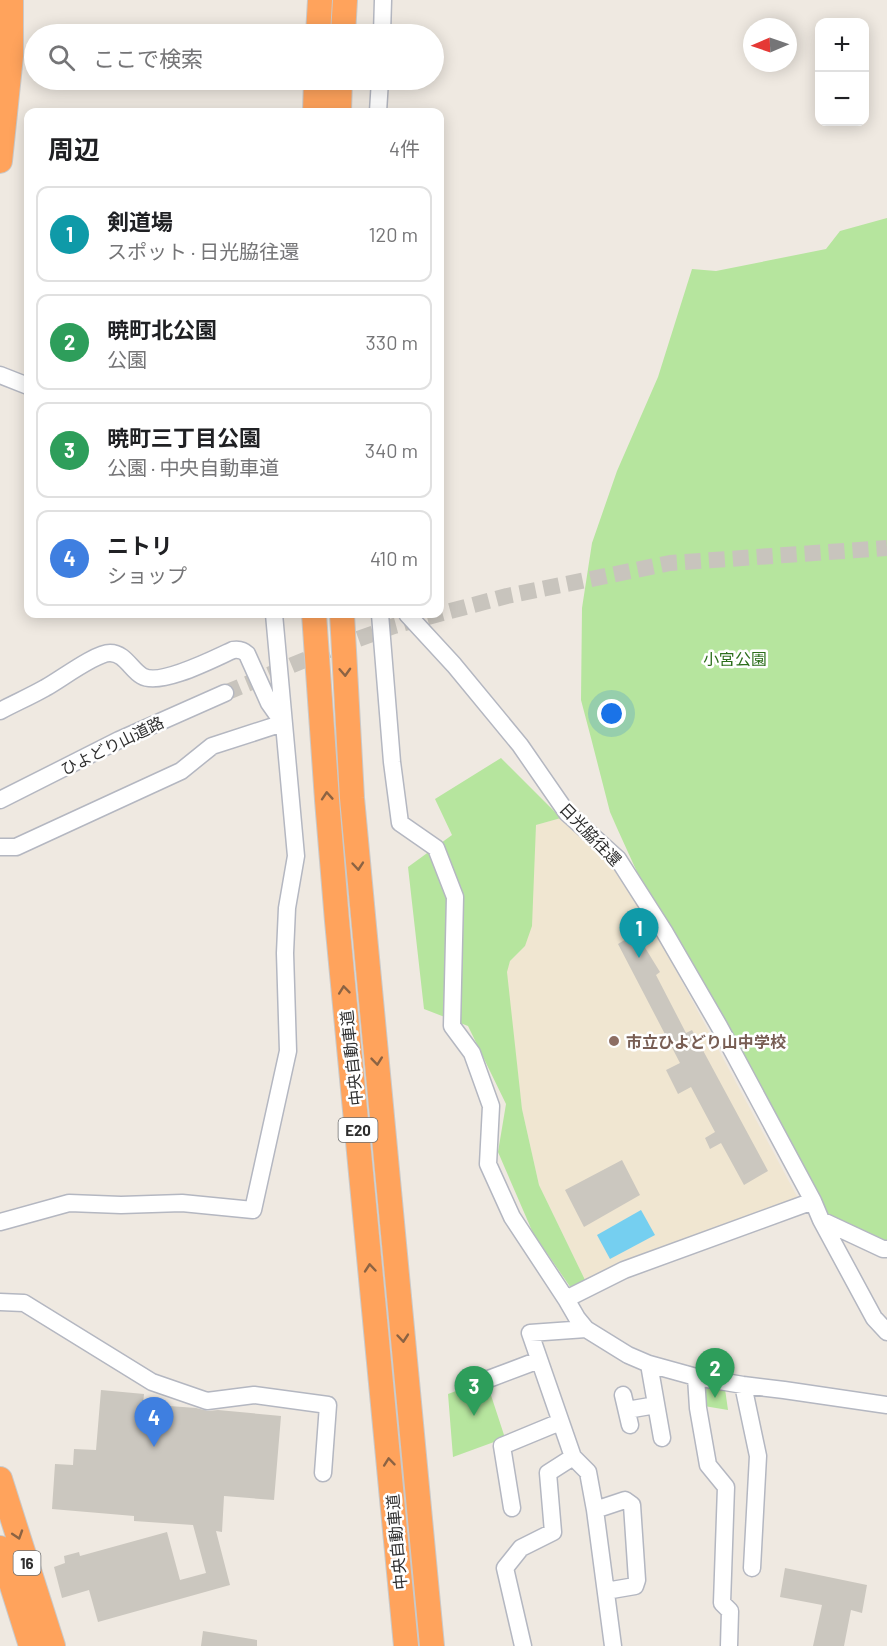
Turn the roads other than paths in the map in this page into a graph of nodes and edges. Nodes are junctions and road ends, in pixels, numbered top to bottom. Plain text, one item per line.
1 (10, 0) edge
2 (25, 0) edge
3 (305, 0) edge
4 (321, 0) edge
5 (345, 0) edge
6 (383, 0) edge
7 (305, 24) edge
8 (319, 24) edge
9 (344, 24) edge
10 (382, 24) edge
11 (11, 56) junction
12 (306, 90) edge
13 (316, 90) edge
14 (340, 90) edge
15 (379, 90) edge
16 (0, 94) edge
17 (306, 108) edge
18 (315, 108) edge
19 (339, 108) edge
20 (378, 108) edge
21 (0, 161) edge
22 (0, 375) edge
23 (24, 384) edge
24 (274, 618) edge
25 (314, 618) edge
26 (342, 618) edge
27 (380, 618) edge
28 (412, 618) edge
29 (225, 693) tunnel mouth
30 (0, 711) edge
31 (283, 723) junction
32 (0, 800) edge
33 (0, 847) edge
34 (813, 1201) junction
35 (821, 1220) junction
36 (0, 1222) edge
37 (887, 1249) edge
38 (566, 1299) junction
39 (0, 1302) edge
40 (586, 1329) junction
41 (887, 1332) edge
42 (539, 1360) junction
43 (649, 1364) junction
44 (696, 1377) junction
45 (486, 1380) dead end
46 (743, 1385) junction
47 (656, 1405) junction
48 (887, 1405) edge
49 (627, 1410) dead end
50 (560, 1422) junction
51 (662, 1438) dead end
52 (573, 1456) junction
53 (323, 1473) dead end
54 (0, 1479) edge
55 (512, 1508) dead end
56 (595, 1510) junction
57 (0, 1548) edge
58 (752, 1568) dead end
59 (606, 1591) junction
60 (31, 1646) edge
61 (53, 1646) edge
62 (406, 1646) edge
63 (432, 1646) edge
64 (523, 1646) edge
65 (613, 1646) edge
66 (729, 1646) edge

1 - 11 highway
2 - 11 highway
3 - 7 highway
4 - 8 highway
5 - 9 highway
6 - 10 street
11 - 16 highway
11 - 21 highway
12 - 17 highway
13 - 18 highway
14 - 19 highway
15 - 20 street
22 - 23 street
24 - 31 street
62 -> 25 highway, 中央自動車道 / E20
26 -> 63 highway, 中央自動車道 / E20
27 - 38 street
28 - 34 street, 日光脇往還
29 - 32 street, ひよどり山道路
30 - 31 street
31 - 33 street
31 - 36 street
34 - 35 street, 日光脇往還
34 - 38 street
35 - 37 street
35 - 41 street
38 - 40 street
39 - 53 street
40 - 42 street
40 - 43 street
42 - 45 street
42 - 50 street
43 - 44 street
43 - 47 street
44 - 46 street
44 - 66 street
46 - 48 street
46 - 58 street
47 - 49 street
47 - 51 street
50 - 52 street
50 - 55 street
52 - 56 street
52 - 64 street
54 -> 61 highway, 16
56 - 59 street
56 - 59 street
57 - 60 highway, 16
59 - 65 street

